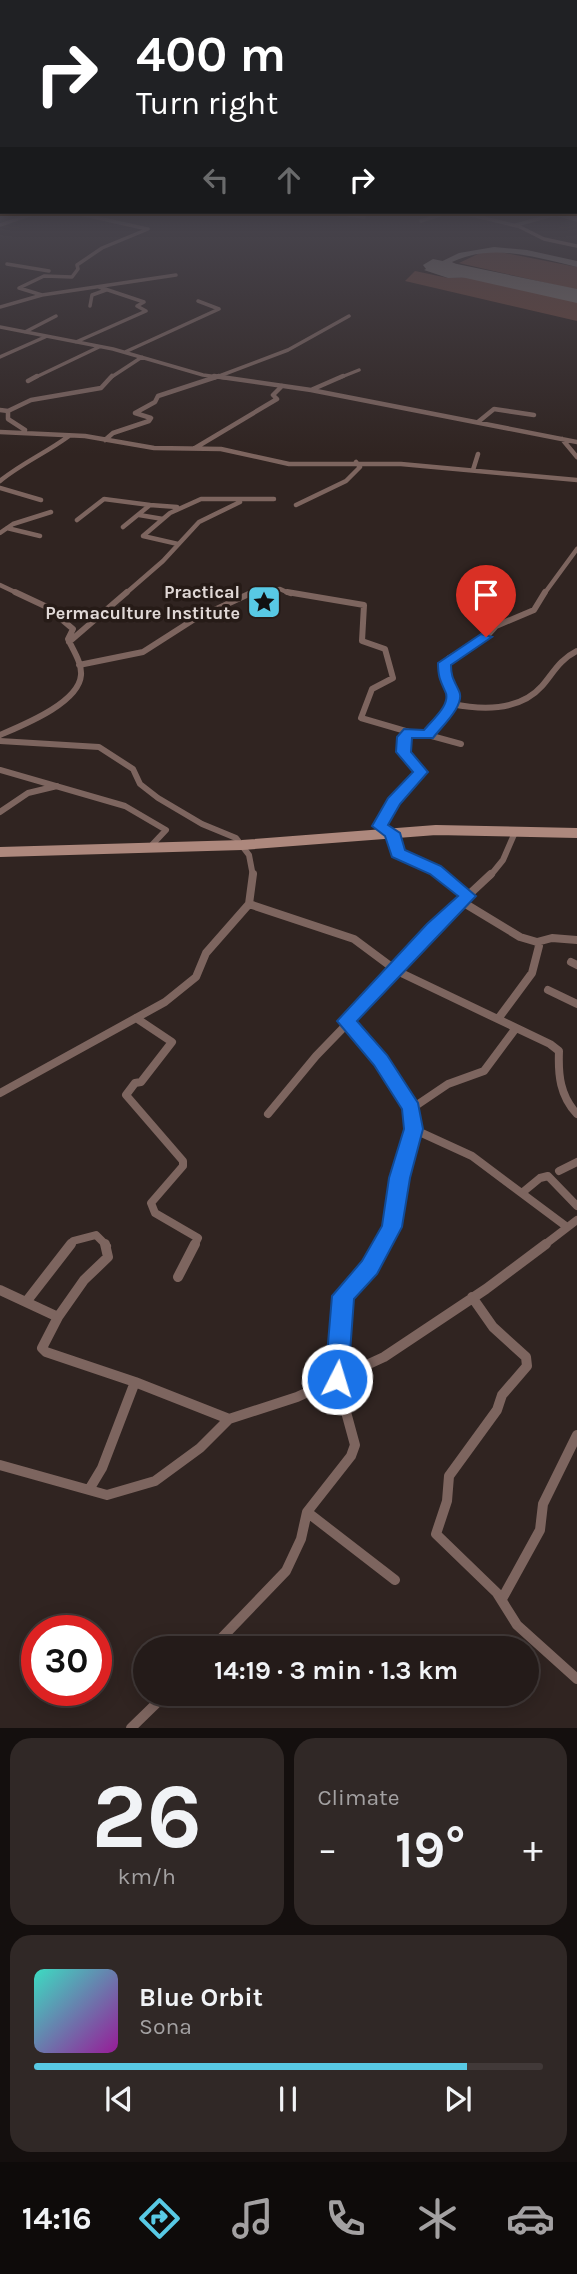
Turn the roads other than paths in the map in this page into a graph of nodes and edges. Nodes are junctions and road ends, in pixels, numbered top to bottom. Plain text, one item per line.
1 (38, 294) edge
2 (48, 294) edge
3 (96, 294) edge
4 (118, 294) edge
5 (42, 295) junction
6 (198, 301) dead end
7 (90, 306) dead end
8 (0, 307) edge
9 (56, 316) dead end
10 (349, 316) dead end
11 (0, 327) edge
12 (25, 332) junction
13 (46, 336) junction
14 (76, 342) junction
15 (99, 346) junction
16 (124, 352) junction
17 (0, 357) edge
18 (142, 357) junction
19 (359, 369) dead end
20 (217, 377) junction
21 (28, 381) dead end
22 (282, 386) junction
23 (311, 390) junction
24 (0, 410) edge
25 (8, 411) junction
26 (534, 415) dead end
27 (478, 422) junction
28 (0, 432) edge
29 (33, 432) junction
30 (69, 436) junction
31 (562, 439) junction
32 (106, 440) junction
33 (577, 443) edge
34 (195, 449) junction
35 (478, 454) dead end
36 (577, 457) edge
37 (356, 462) junction
38 (473, 470) junction
39 (577, 480) edge
40 (0, 481) edge
41 (0, 488) edge
42 (274, 499) dead end
43 (41, 500) dead end
44 (240, 502) junction
45 (150, 505) junction
46 (296, 505) dead end
47 (178, 507) junction
48 (51, 512) dead end
49 (139, 515) junction
50 (163, 519) junction
51 (77, 520) dead end
52 (123, 527) dead end
53 (7, 528) junction
54 (0, 533) edge
55 (40, 536) dead end
56 (178, 544) junction
57 (577, 549) edge
58 (0, 585) edge
59 (69, 642) junction
60 (577, 651) edge
61 (79, 665) junction
62 (452, 704) junction
63 (409, 732) junction
64 (0, 735) edge
65 (428, 735) junction
66 (0, 741) edge
67 (461, 744) dead end
68 (0, 770) edge
69 (58, 786) junction
70 (0, 812) edge
71 (516, 830) junction
72 (384, 831) junction
73 (577, 832) edge
74 (242, 845) junction
75 (150, 847) junction
76 (0, 852) edge
77 (466, 899) junction
78 (248, 904) junction
79 (537, 942) junction
80 (576, 942) edge
81 (397, 971) junction
82 (548, 990) dead end
83 (577, 1004) edge
84 (136, 1018) junction
85 (498, 1019) junction
86 (346, 1021) junction
87 (516, 1028) junction
88 (0, 1093) edge
89 (411, 1109) junction
90 (268, 1114) dead end
91 (577, 1114) edge
92 (413, 1129) junction
93 (577, 1162) edge
94 (559, 1171) dead end
95 (523, 1192) junction
96 (577, 1206) edge
97 (577, 1220) edge
98 (566, 1227) junction
99 (178, 1277) dead end
100 (0, 1290) edge
101 (472, 1297) junction
102 (26, 1302) junction
103 (58, 1317) junction
104 (337, 1379) junction
105 (135, 1382) junction
106 (229, 1419) junction
107 (577, 1435) edge
108 (0, 1465) edge
109 (90, 1488) junction
110 (307, 1512) junction
111 (395, 1580) dead end
112 (502, 1599) junction
113 (224, 1636) edge
114 (577, 1679) edge
115 (154, 1706) edge
116 (131, 1728) edge

1 - 5 street
2 - 5 street
3 - 7 street
4 - 14 street
5 - 8 street
6 - 16 street
9 - 12 street
10 - 20 street
11 - 12 street
12 - 13 street
13 - 14 street
13 - 17 street
14 - 15 street
15 - 16 street
15 - 21 street
16 - 18 street
18 - 20 street
18 - 25 street
19 - 23 street
20 - 22 street
20 - 32 street
22 - 23 street
22 - 34 street
23 - 27 street
24 - 25 street
25 - 29 street
26 - 27 street
27 - 31 street
28 - 29 street
29 - 30 street
30 - 32 street
30 - 40 street
31 - 33 street
31 - 36 street
32 - 34 street
34 - 37 street
35 - 38 street
37 - 38 street
37 - 46 street
38 - 39 street
41 - 43 street
42 - 44 street
44 - 47 street
44 - 56 street
45 - 47 street
45 - 49 street
45 - 51 street
47 - 50 street
48 - 53 street
49 - 50 street
49 - 52 street
50 - 56 street
53 - 54 street
53 - 55 street
56 - 59 street
57 - 62 street
58 - 59 street
59 - 61 street
60 - 62 street
61 - 63 street
61 - 64 street
62 - 65 street
63 - 65 street
63 - 72 street
65 - 67 street
66 - 74 street
68 - 69 street
69 - 70 street
69 - 75 street
71 - 72 main road
71 - 73 main road
71 - 77 street
72 - 74 main road
72 - 77 street
74 - 75 main road
74 - 78 street
75 - 76 main road
77 - 79 street
77 - 81 street
78 - 81 street
78 - 84 street
79 - 80 street
79 - 85 street
81 - 85 street
81 - 86 street
82 - 83 street
84 - 88 street
84 - 99 street
85 - 87 street
86 - 89 street
86 - 90 street
87 - 89 street
87 - 91 street
89 - 92 street
92 - 95 street
92 - 104 street
93 - 94 street
95 - 96 street
95 - 98 street
97 - 98 street
98 - 101 street
100 - 102 street
101 - 104 street
101 - 112 street
102 - 103 street
102 - 103 street
103 - 105 street
104 - 106 street
104 - 110 street
105 - 106 street
105 - 109 street
106 - 109 street
107 - 112 street
108 - 109 street
110 - 111 street
110 - 113 street
112 - 114 street
115 - 116 street

